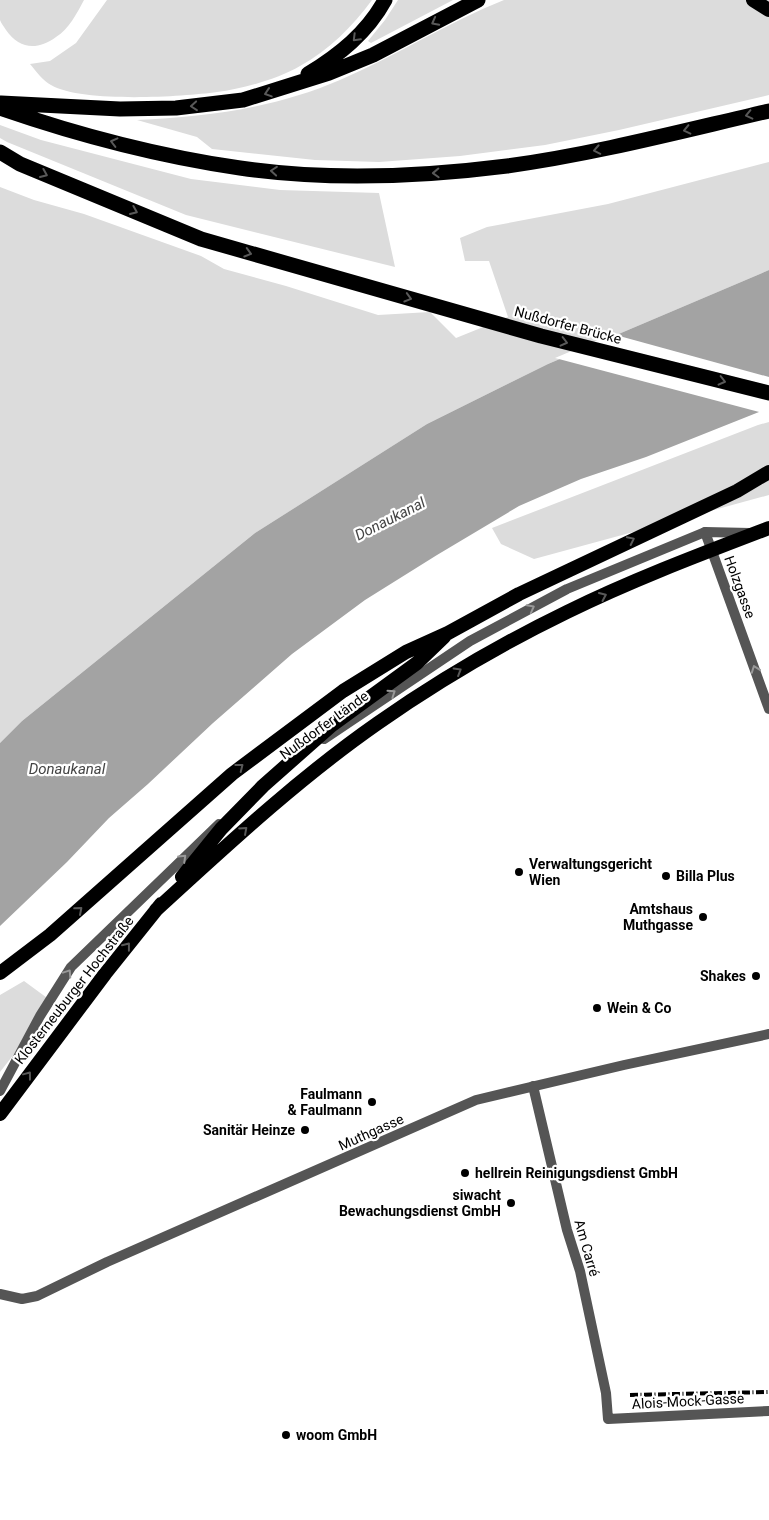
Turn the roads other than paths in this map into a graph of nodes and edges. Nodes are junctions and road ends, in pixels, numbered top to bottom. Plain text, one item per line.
1 (385, 0) edge
2 (478, 0) edge
3 (753, 0) edge
4 (769, 10) edge
5 (293, 84) junction
6 (0, 103) edge
7 (0, 108) edge
8 (769, 111) edge
9 (0, 152) edge
10 (769, 392) edge
11 (769, 472) edge
12 (769, 528) edge
13 (705, 532) junction
14 (769, 534) edge
15 (448, 633) junction
16 (769, 709) edge
17 (156, 910) junction
18 (0, 973) edge
19 (769, 1034) edge
20 (533, 1086) junction
21 (0, 1091) edge
22 (0, 1114) edge
23 (0, 1294) edge
24 (769, 1411) edge
25 (608, 1420) joint

1 -> 5 highway
2 -> 5 highway
3 - 4 highway
5 -> 6 highway
8 -> 7 highway
9 -> 10 highway, Nußdorfer Brücke
15 -> 11 highway
17 -> 12 highway
13 - 14 street, Nußdorfer Lände
16 -> 13 street, Holzgasse
21 -> 13 street, Nußdorfer Lände
15 - 17 highway
18 -> 15 highway
22 -> 17 highway, Klosterneuburger Hochstraße
19 - 20 street, Muthgasse
20 - 23 street, Muthgasse
20 - 25 street, Am Carré
24 - 25 street, Alois-Mock-Gasse

